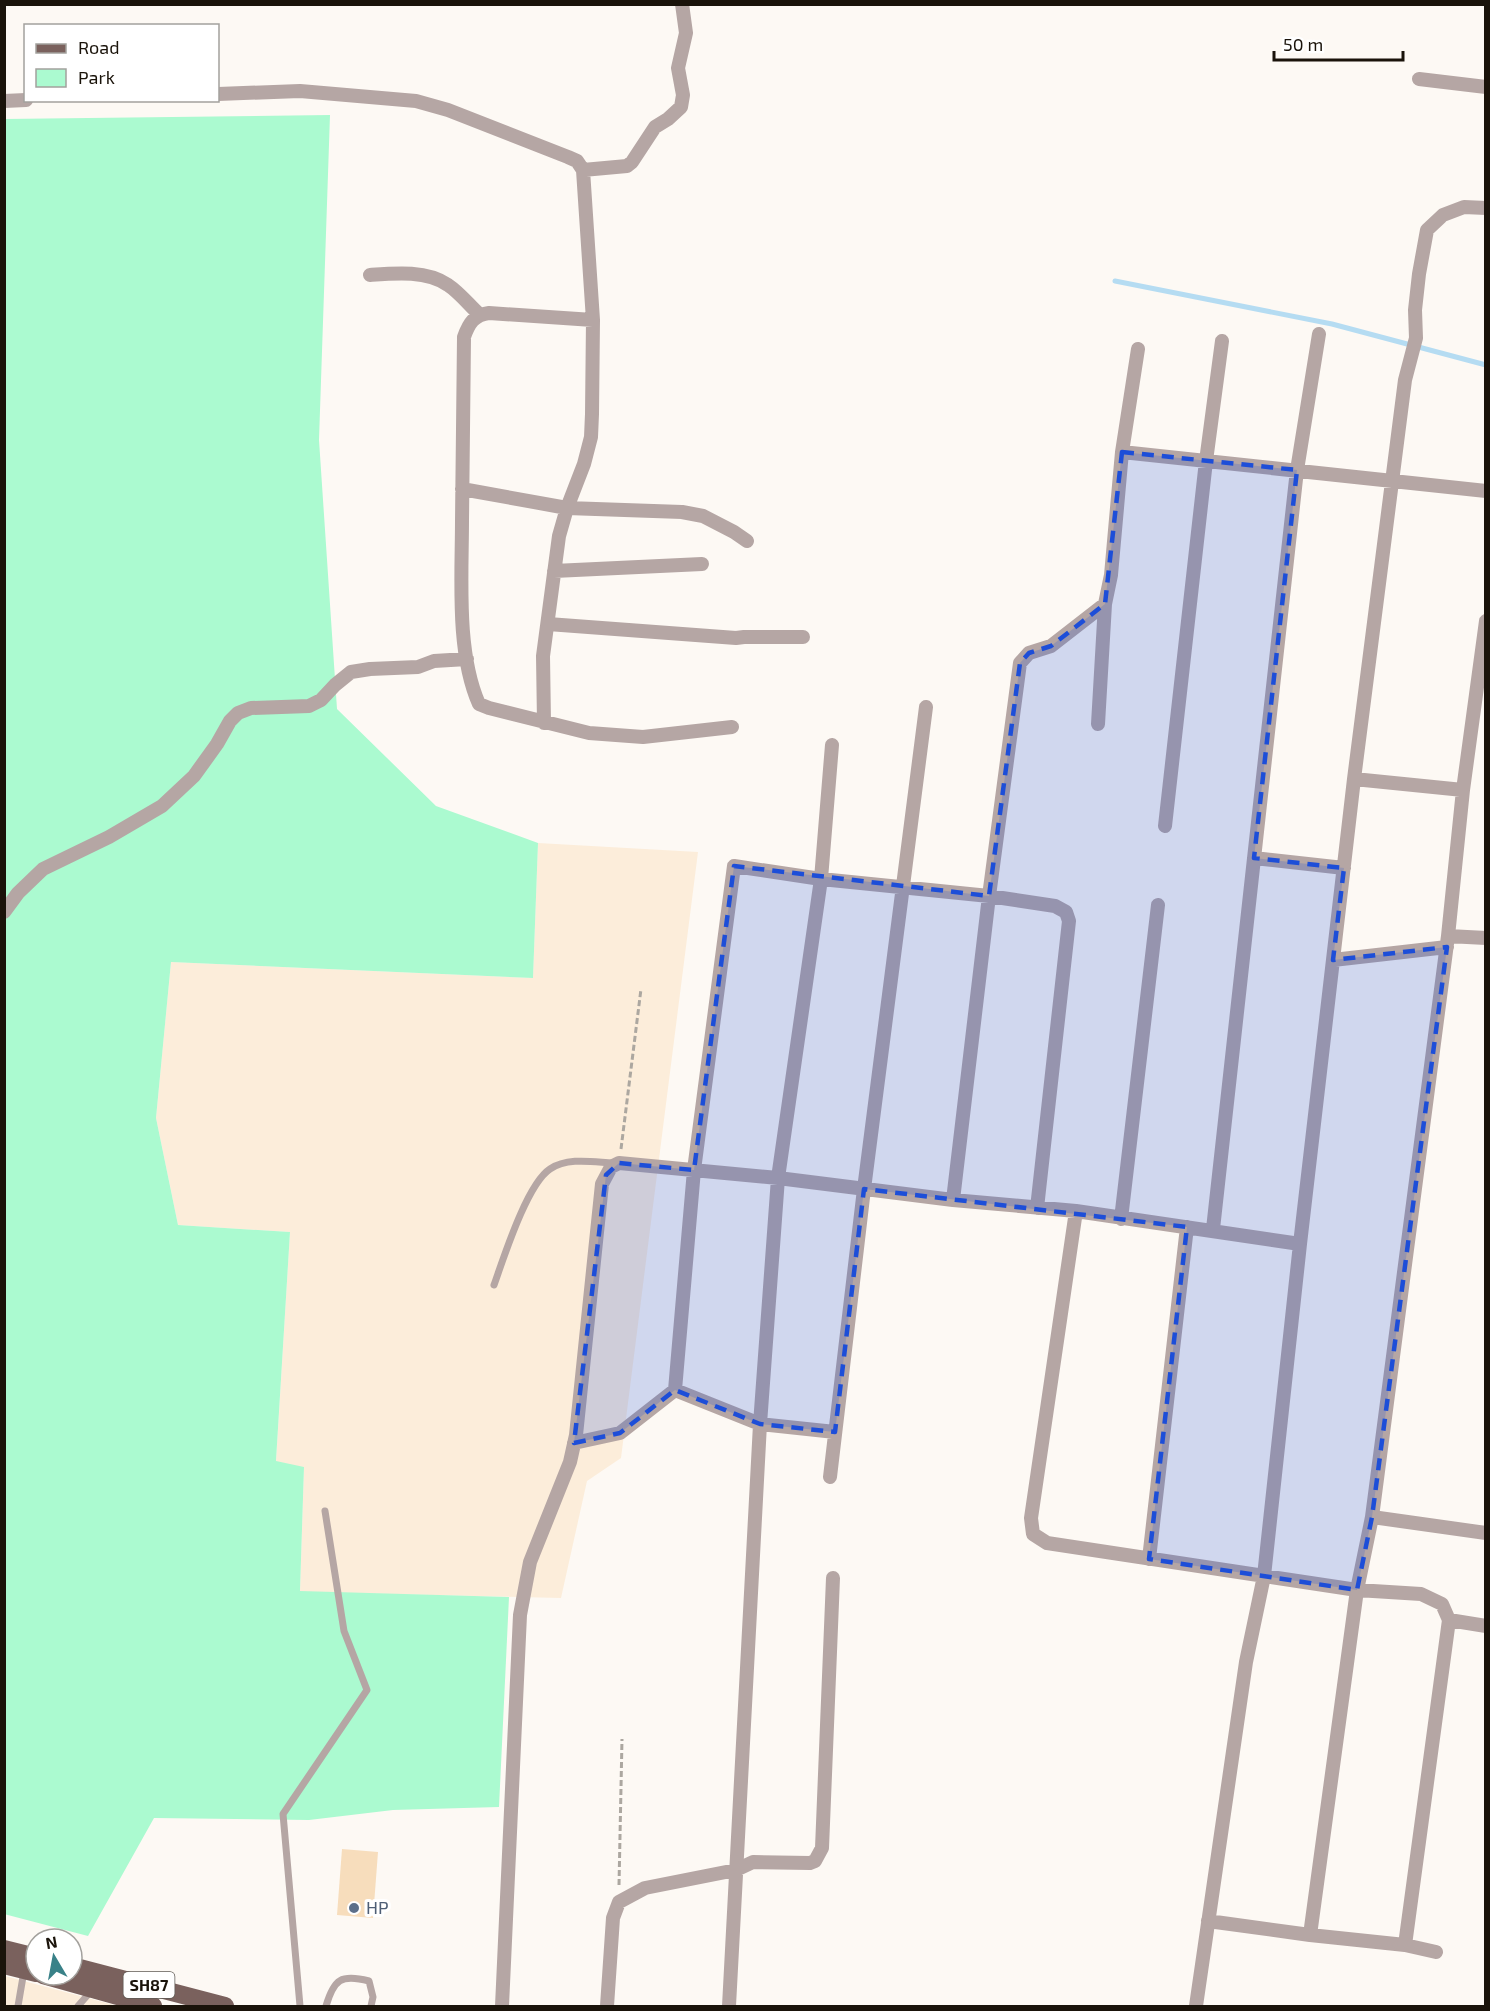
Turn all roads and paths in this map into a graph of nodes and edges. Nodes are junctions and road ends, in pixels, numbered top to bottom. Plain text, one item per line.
1 (681, 4) edge
2 (1419, 79) dead end
3 (1485, 87) edge
4 (219, 94) edge
5 (24, 100) edge
6 (4, 101) edge
7 (583, 170) junction
8 (1485, 208) edge
9 (370, 275) dead end
10 (479, 314) junction
11 (593, 320) junction
12 (1319, 334) dead end
13 (1222, 341) dead end
14 (1138, 349) dead end
15 (1122, 452) junction
16 (1206, 461) junction
17 (1297, 470) junction
18 (1392, 481) junction
19 (462, 489) junction
20 (1485, 491) edge
21 (567, 508) junction
22 (747, 541) dead end
23 (702, 564) dead end
24 (554, 571) junction
25 (1105, 604) junction
26 (1485, 621) edge
27 (548, 624) junction
28 (804, 637) dead end
29 (467, 659) junction
30 (1481, 695) edge
31 (926, 707) dead end
32 (544, 723) junction
33 (1098, 724) dead end
34 (732, 727) dead end
35 (832, 745) dead end
36 (1354, 779) junction
37 (1463, 790) junction
38 (1165, 826) dead end
39 (1254, 858) junction
40 (1344, 868) junction
41 (821, 879) junction
42 (904, 887) junction
43 (989, 896) junction
44 (1158, 905) dead end
45 (4, 912) edge
46 (1485, 938) edge
47 (1447, 942) junction
48 (1333, 960) junction
49 (641, 989) dead end
50 (619, 1163) junction
51 (694, 1170) junction
52 (778, 1178) junction
53 (864, 1189) junction
54 (953, 1200) junction
55 (1037, 1208) junction
56 (1076, 1211) junction
57 (1121, 1219) junction
58 (1187, 1227) junction
59 (1213, 1230) junction
60 (1300, 1244) junction
61 (494, 1285) dead end
62 (675, 1389) junction
63 (760, 1424) junction
64 (835, 1432) junction
65 (574, 1443) junction
66 (830, 1477) dead end
67 (325, 1511) dead end
68 (1372, 1517) junction
69 (1485, 1533) edge
70 (1149, 1559) junction
71 (1264, 1576) junction
72 (833, 1578) dead end
73 (1357, 1590) junction
74 (1449, 1620) junction
75 (1485, 1626) edge
76 (622, 1739) dead end
77 (736, 1870) junction
78 (619, 1902) junction
79 (1208, 1921) junction
80 (1310, 1935) junction
81 (1406, 1945) junction
82 (4, 1949) edge
83 (1436, 1952) dead end
84 (24, 1961) edge
85 (4, 1965) edge
86 (24, 1966) edge
87 (84, 1974) edge
88 (84, 1980) edge
89 (96, 1981) junction
90 (25, 1987) edge
91 (18, 2007) edge
92 (78, 2007) edge
93 (153, 2007) edge
94 (225, 2007) edge
95 (300, 2007) edge
96 (327, 2007) edge
97 (371, 2007) edge
98 (502, 2007) edge
99 (607, 2007) edge
100 (729, 2007) edge
101 (1196, 2007) edge

1 - 7 street
2 - 3 street
4 - 7 street
5 - 6 street
7 - 11 street
8 - 18 street
9 - 10 street
10 - 11 street
10 - 19 street
11 - 21 street
12 - 17 street
13 - 16 street
14 - 15 street
15 - 16 street
15 - 25 street
16 - 17 street
16 - 38 street
17 - 18 street
17 - 39 street
18 - 20 street
18 - 36 street
19 - 21 street
19 - 29 street
21 - 22 street
21 - 24 street
23 - 24 street
24 - 27 street
25 - 33 street
25 - 43 street
26 - 30 street
27 - 28 street
27 - 32 street
29 - 32 street
29 - 45 street
30 - 37 street
31 - 42 street
32 - 34 street
35 - 41 street
36 - 37 street
36 - 40 street
37 - 47 street
39 - 40 street
39 - 59 street
40 - 48 street
41 - 42 street
41 - 51 street
41 - 52 street
42 - 43 street
42 - 53 street
43 - 54 street
43 - 55 street
44 - 57 street
46 - 47 street
47 - 48 street
47 - 68 street
48 - 60 street
49 - 50 path
50 - 51 street
50 - 61 lane
50 - 65 street
51 - 52 street
51 - 62 street
52 - 53 street
52 - 63 street
53 - 54 street
53 - 64 street
54 - 55 street
55 - 56 street
56 - 57 street
56 - 70 street
57 - 58 street
58 - 59 street
58 - 70 street
59 - 60 street
60 - 71 street
62 - 63 street
62 - 65 street
63 - 64 street
63 - 77 street
64 - 66 street
65 - 98 street
67 - 95 lane
68 - 69 street
68 - 73 street
70 - 71 street
71 - 73 street
71 - 79 street
72 - 77 street
73 - 74 street
73 - 80 street
74 - 75 street
74 - 81 street
76 - 78 path
77 - 78 street
77 - 100 street
78 - 99 street
79 - 80 street
79 - 101 street
80 - 81 street
81 - 83 street
82 - 84 main road
85 - 86 main road
87 - 89 main road, SH87
88 - 89 main road, SH87
89 - 92 lane
89 - 93 main road, SH87
89 - 94 main road, SH87
90 - 91 lane
96 - 97 lane

